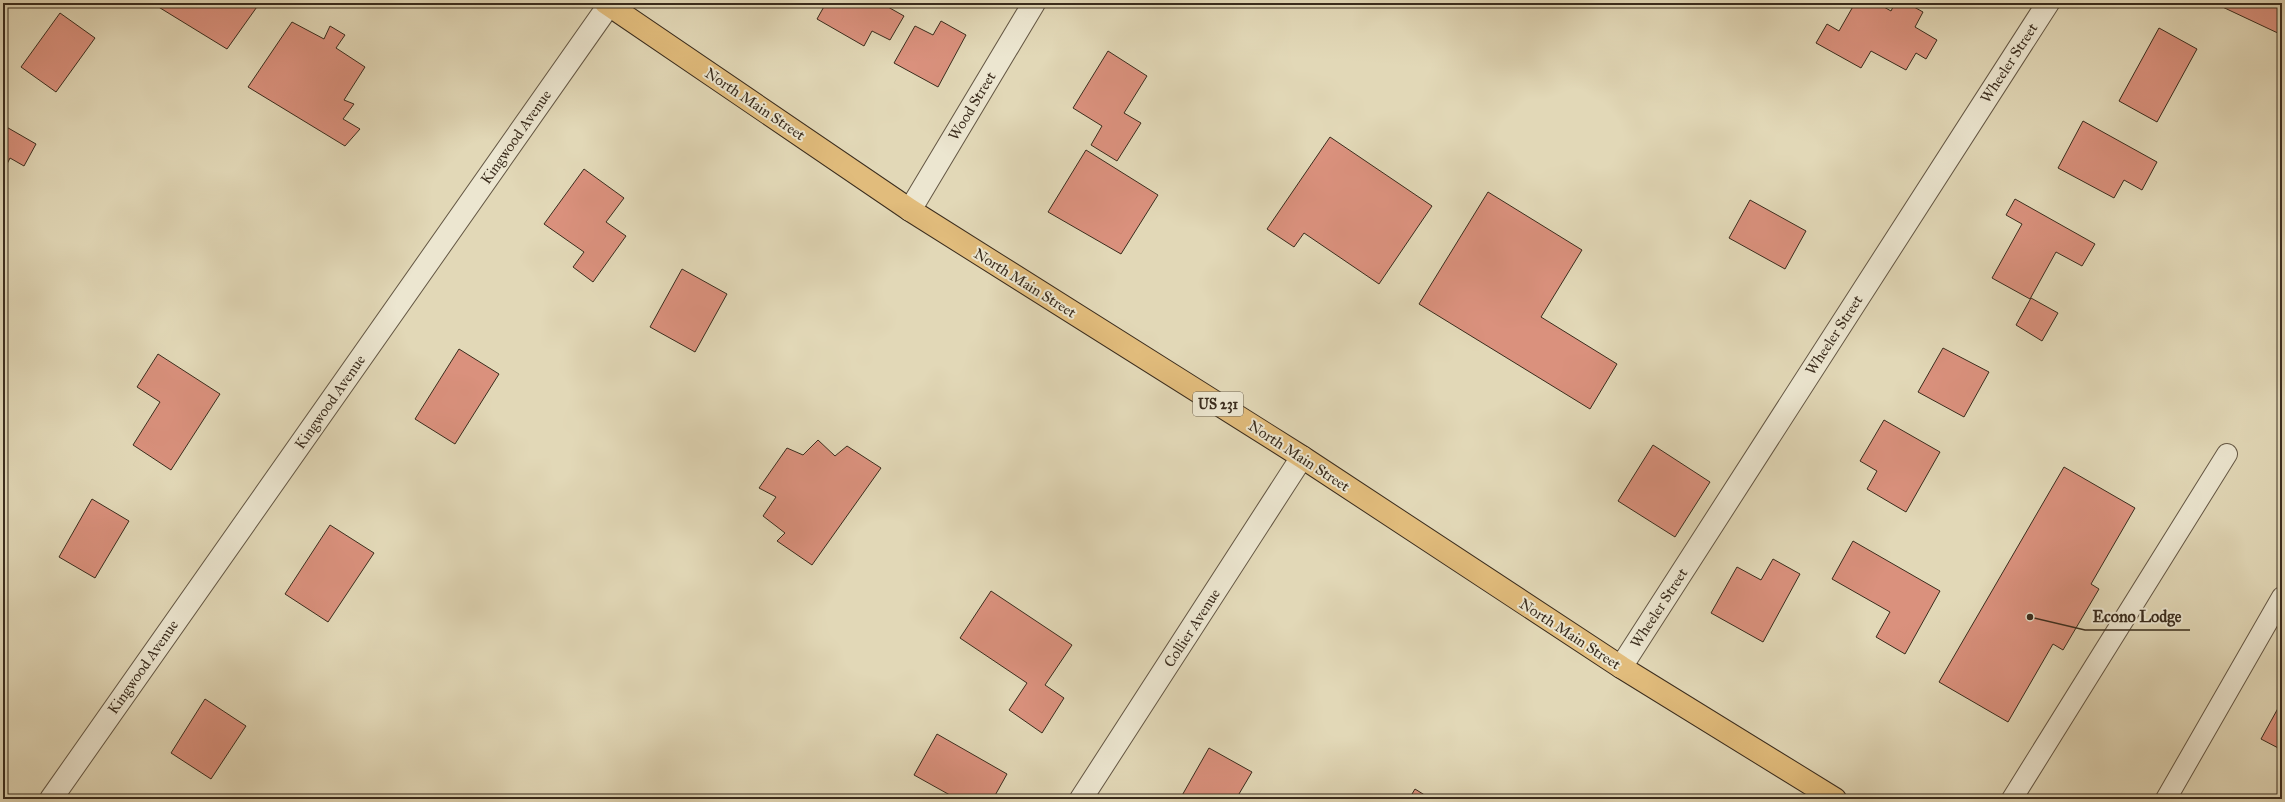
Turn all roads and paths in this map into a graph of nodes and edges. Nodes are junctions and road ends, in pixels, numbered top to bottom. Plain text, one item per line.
1 (1034, 3) edge
2 (2048, 3) edge
3 (608, 4) edge
4 (910, 210) junction
5 (2227, 454) dead end
6 (1302, 457) junction
7 (2282, 597) edge
8 (1621, 667) junction
9 (50, 799) edge
10 (1081, 799) edge
11 (1835, 799) edge
12 (2012, 799) edge
13 (2166, 799) edge

1 - 4 street, Wood Street
2 - 8 street, Wheeler Street
3 - 4 highway, North Main Street / US 231
3 - 9 street, Kingwood Avenue
4 - 6 highway, North Main Street / US 231
5 - 12 lane
6 - 8 highway, North Main Street / US 231
6 - 10 street, Collier Avenue
7 - 13 lane
8 - 11 highway, North Main Street / US 231

